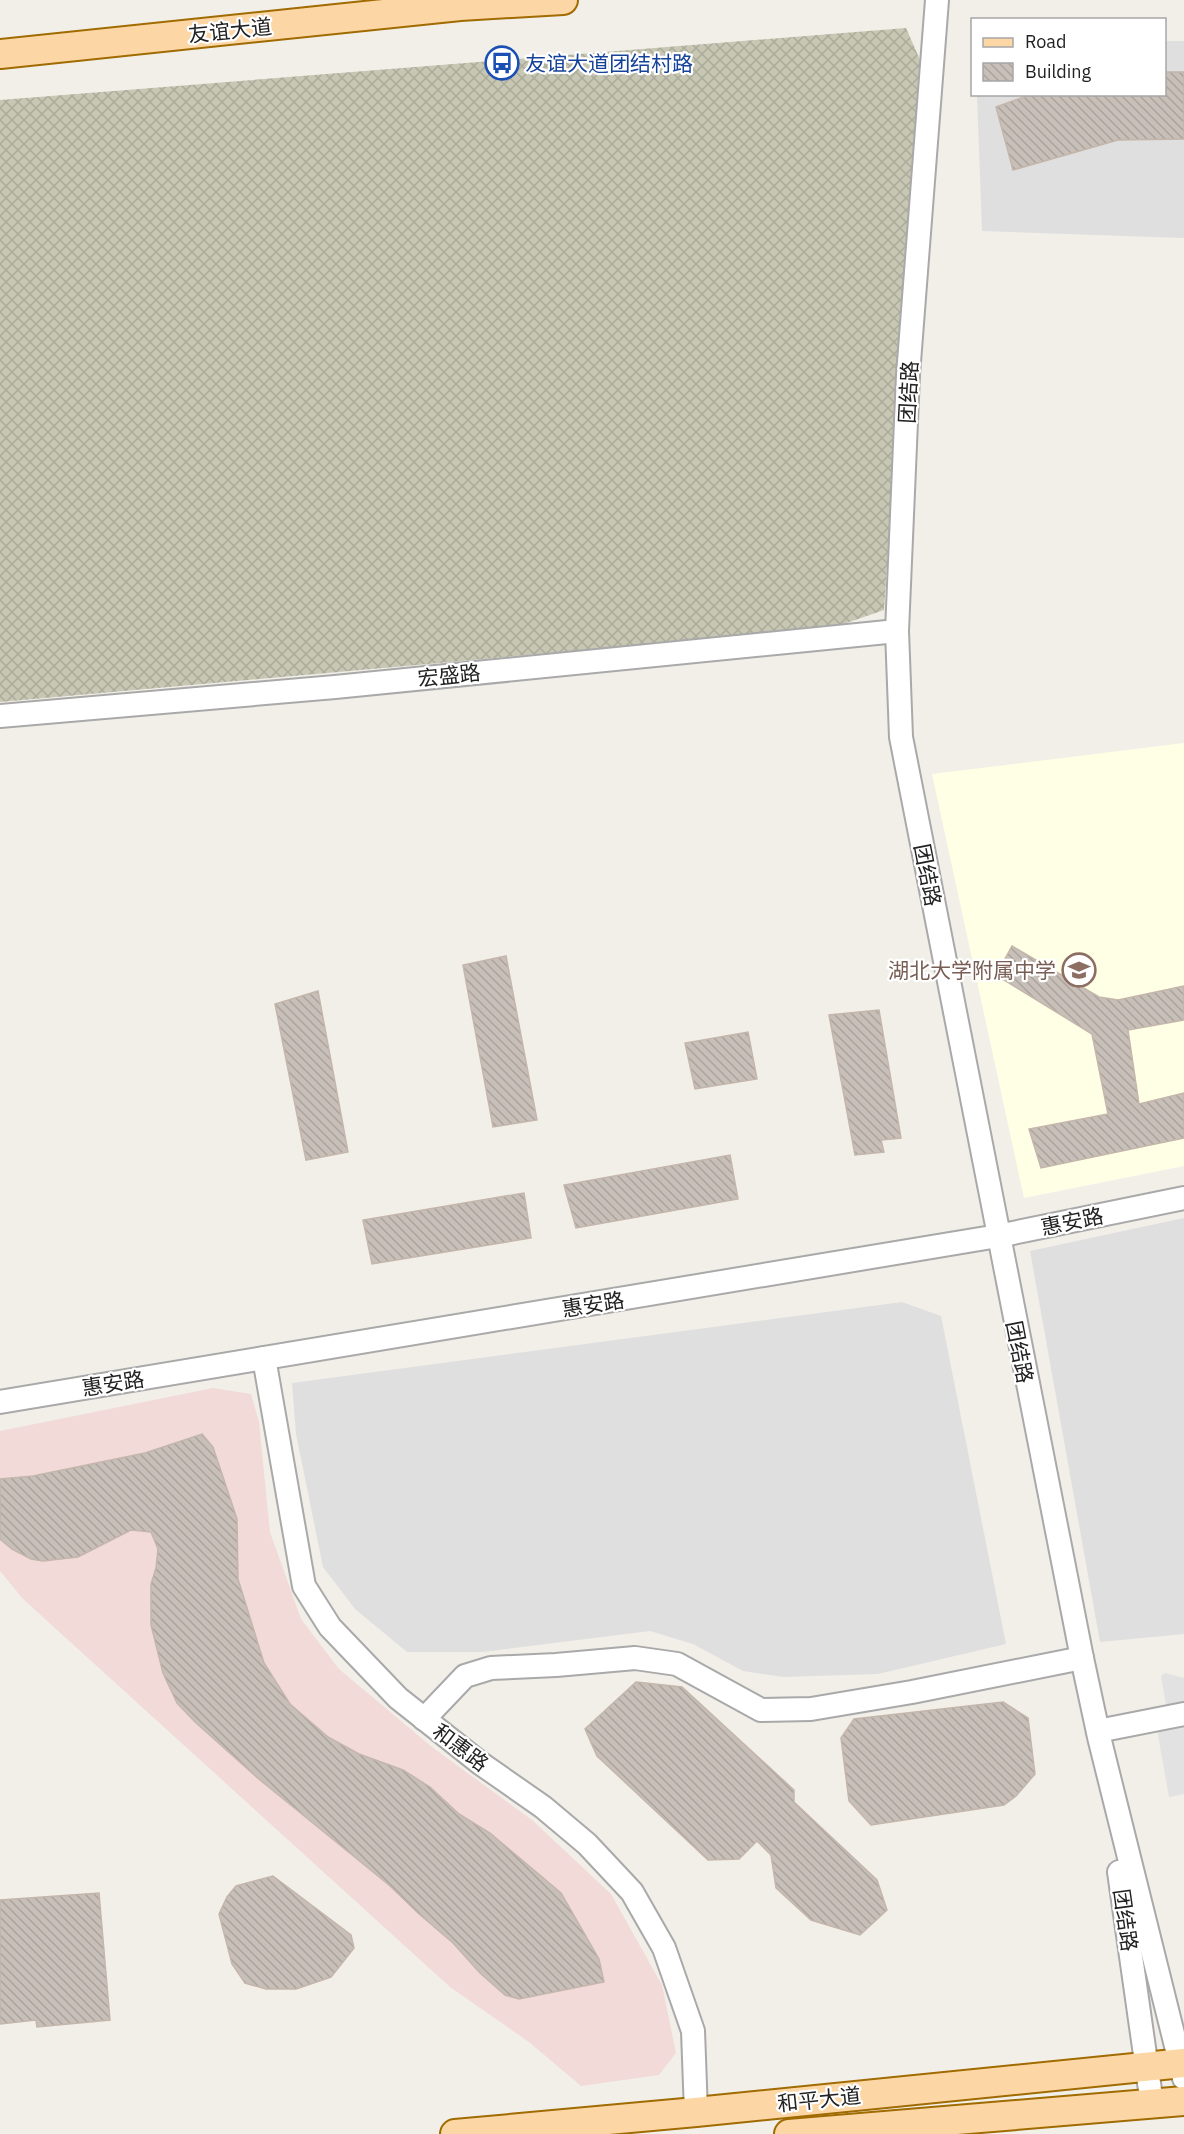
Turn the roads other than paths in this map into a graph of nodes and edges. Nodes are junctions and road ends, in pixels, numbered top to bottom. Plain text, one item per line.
1 (552, 0) edge
2 (563, 0) edge
3 (937, 0) edge
4 (460, 6) junction
5 (0, 39) edge
6 (0, 54) edge
7 (897, 631) junction
8 (0, 716) edge
9 (1184, 1198) edge
10 (998, 1236) junction
11 (264, 1358) junction
12 (0, 1402) edge
13 (1082, 1658) junction
14 (1183, 1718) edge
15 (424, 1719) junction
16 (1098, 1734) junction
17 (1148, 2066) junction
18 (1183, 2068) edge
19 (1184, 2101) edge
20 (1152, 2104) junction
21 (696, 2112) junction
22 (455, 2134) edge
23 (789, 2134) edge

1 - 2 main road, 友谊大道
1 - 4 main road, 友谊大道
3 - 7 street, 团结路
4 - 5 main road, 友谊大道
4 - 6 main road, 友谊大道
7 - 8 street, 宏盛路
7 - 10 street, 团结路
9 - 10 street, 惠安路
10 - 11 street, 惠安路
10 - 13 street, 团结路
11 - 12 street, 惠安路
11 - 15 street, 和惠路
13 - 15 street
13 - 16 street, 团结路
14 - 16 street
15 - 21 street, 和惠路
16 - 17 street, 团结路
16 - 18 street, 团结路
17 - 18 main road, 和平大道
17 - 20 street, 团结路
17 - 21 main road, 和平大道
19 - 20 main road, 和平大道
20 - 23 main road, 和平大道
21 - 22 main road, 和平大道

